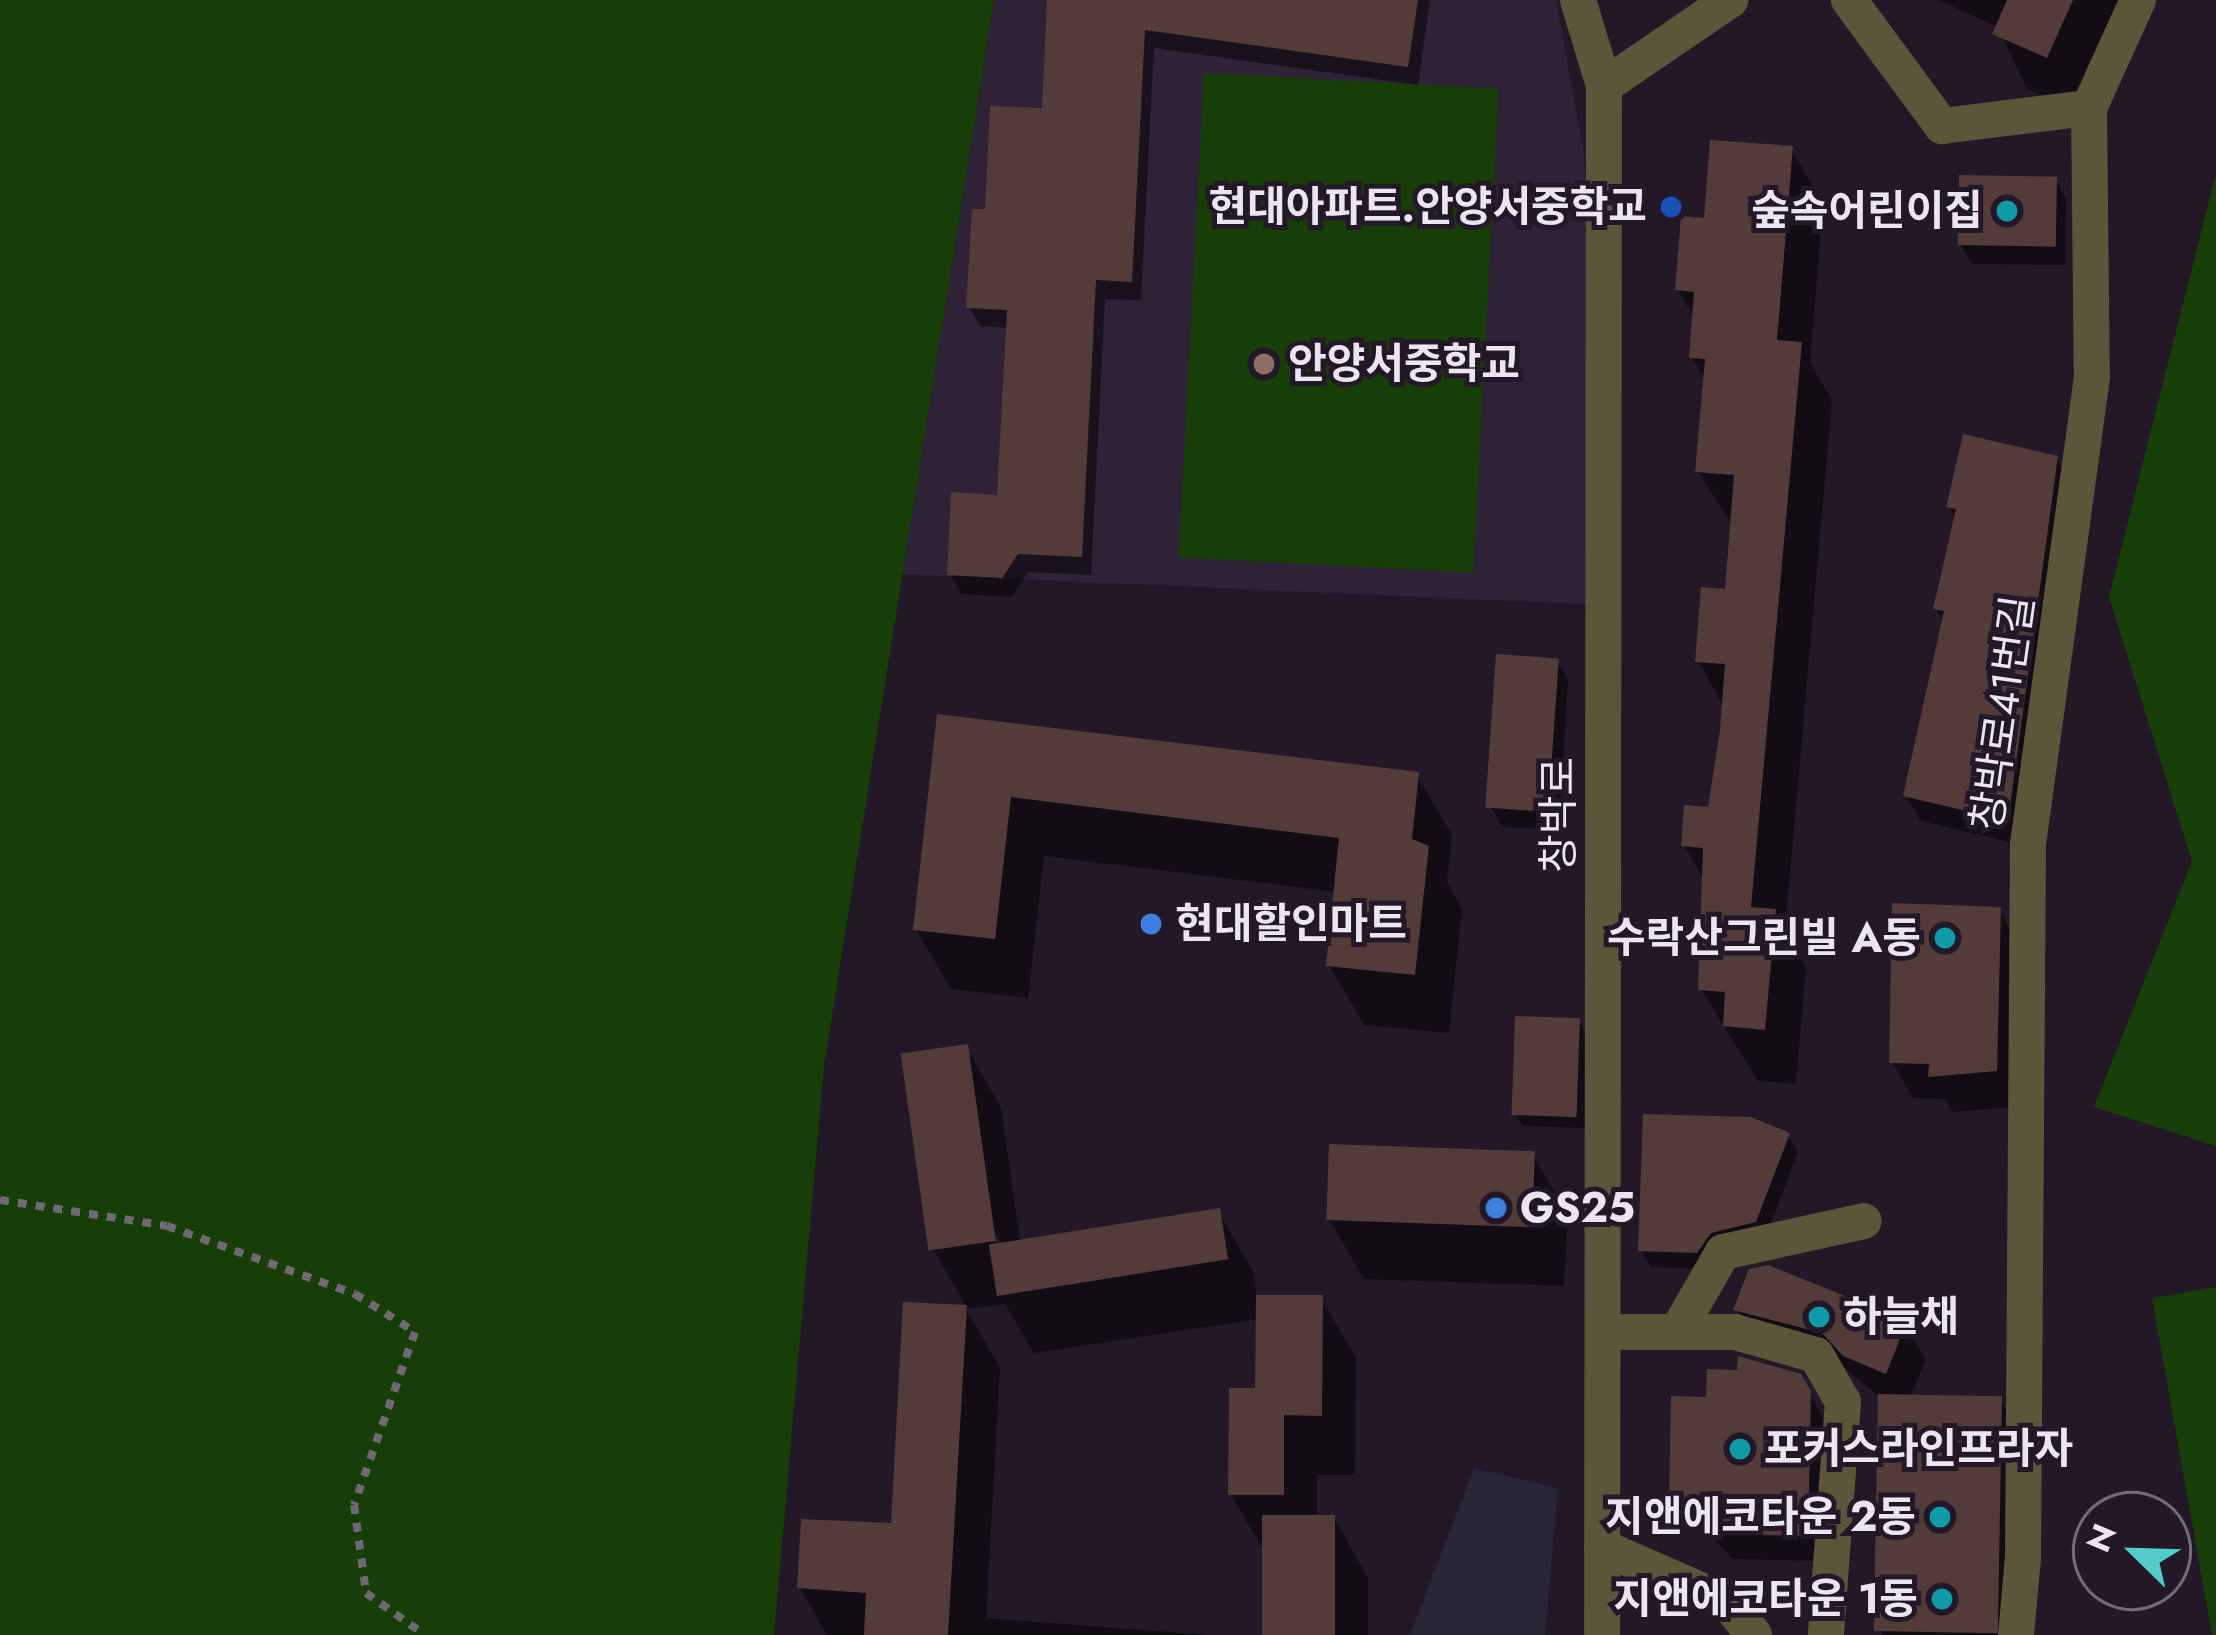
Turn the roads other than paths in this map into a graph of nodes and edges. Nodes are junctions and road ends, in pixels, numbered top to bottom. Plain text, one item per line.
1 (1578, 0) edge
2 (1730, 0) edge
3 (1849, 0) edge
4 (2138, 0) edge
5 (1604, 86) junction
6 (2089, 108) junction
7 (1864, 1221) dead end
8 (1603, 1332) junction
9 (1677, 1332) junction
10 (1602, 1547) junction
11 (1602, 1635) edge
12 (1754, 1635) edge
13 (1826, 1635) edge
14 (2016, 1635) edge

1 - 5 street, 창박로
2 - 5 street
3 - 6 street
4 - 6 street
5 - 8 street, 창박로
6 - 14 street, 창박로41번길
7 - 9 street
8 - 9 street
8 - 10 street, 창박로
9 - 13 street
10 - 11 street, 창박로
10 - 12 street

